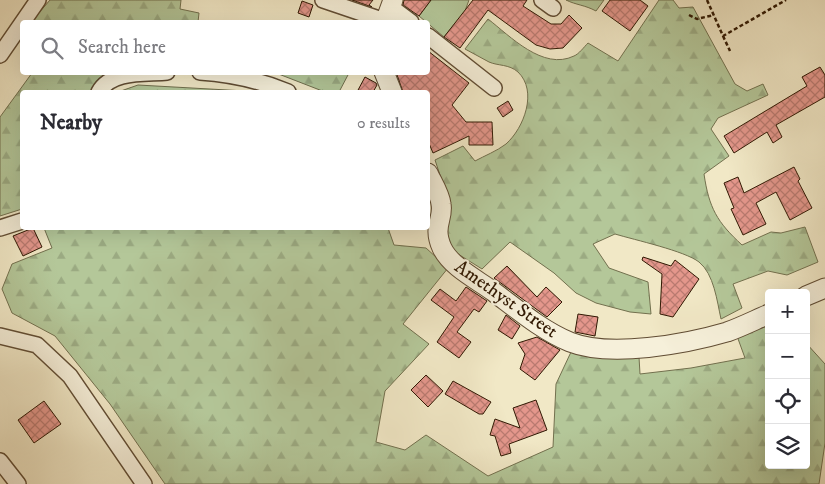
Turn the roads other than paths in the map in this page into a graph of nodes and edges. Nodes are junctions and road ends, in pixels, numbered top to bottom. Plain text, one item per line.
1 (38, 0) edge
2 (323, 0) edge
3 (389, 13) edge
4 (24, 20) edge
5 (406, 20) edge
6 (20, 27) edge
7 (430, 38) edge
8 (0, 56) edge
9 (125, 75) edge
10 (232, 75) edge
11 (385, 75) edge
12 (494, 88) dead end
13 (101, 90) edge
14 (283, 90) edge
15 (391, 90) edge
16 (430, 178) edge
17 (20, 222) edge
18 (0, 228) edge
19 (825, 288) edge
20 (810, 294) edge
21 (765, 316) edge
22 (0, 336) edge
23 (0, 460) edge
24 (18, 484) edge
25 (144, 484) edge

1 - 4 street
2 - 3 street
3 - 5 street
6 - 8 street
7 - 12 street
9 - 13 street
10 - 14 street
11 - 15 street
16 - 21 street, Amethyst Street
17 - 18 street
19 - 20 street
22 - 25 street
23 - 24 street

